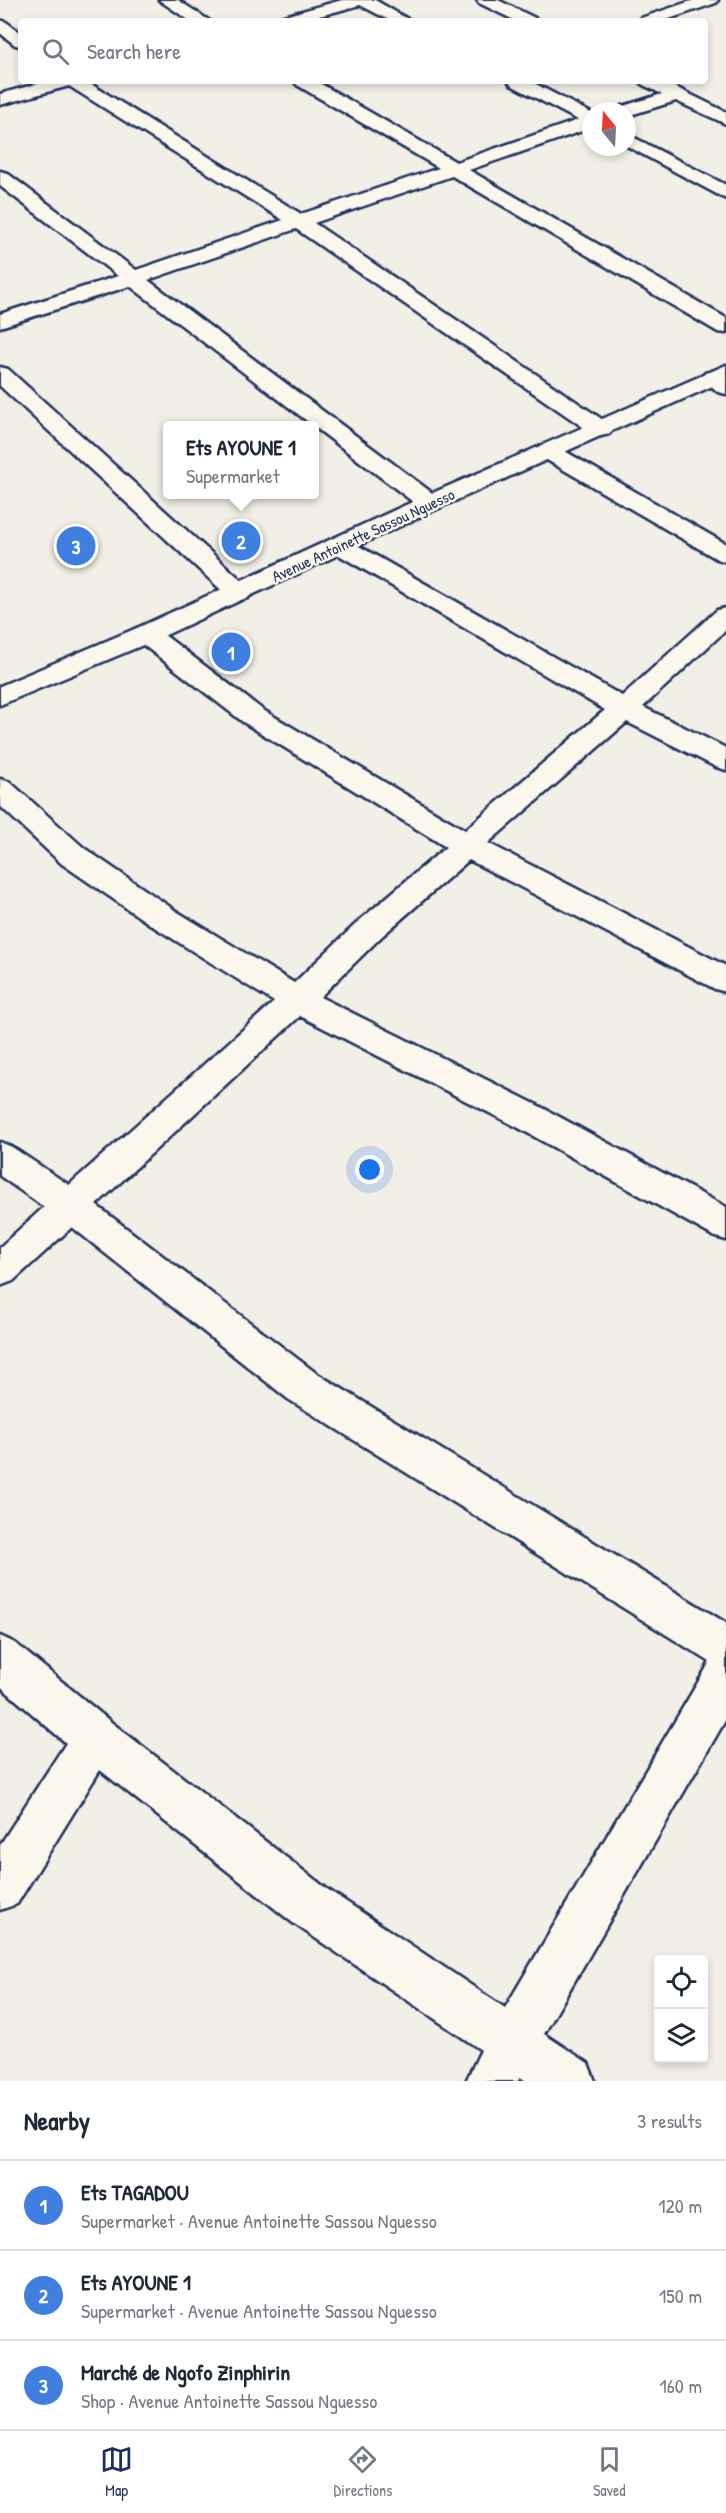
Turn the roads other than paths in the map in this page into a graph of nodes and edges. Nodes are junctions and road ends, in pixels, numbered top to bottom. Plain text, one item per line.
1 (167, 0) edge
2 (362, 0) edge
3 (486, 0) edge
4 (705, 4) edge
5 (197, 18) edge
6 (295, 18) edge
7 (397, 18) edge
8 (523, 18) edge
9 (657, 18) edge
10 (0, 25) edge
11 (18, 39) edge
12 (56, 84) edge
13 (79, 84) edge
14 (308, 84) edge
15 (523, 84) edge
16 (655, 84) edge
17 (677, 95) junction
18 (0, 100) edge
19 (636, 108) edge
20 (582, 116) edge
21 (726, 119) edge
22 (582, 124) edge
23 (636, 144) edge
24 (454, 170) junction
25 (0, 177) edge
26 (726, 193) edge
27 (297, 221) junction
28 (134, 278) junction
29 (0, 321) edge
30 (726, 327) edge
31 (0, 374) edge
32 (722, 379) edge
33 (601, 429) junction
34 (548, 451) junction
35 (430, 503) junction
36 (341, 546) junction
37 (726, 554) edge
38 (239, 592) junction
39 (726, 616) edge
40 (146, 634) junction
41 (0, 696) edge
42 (624, 709) junction
43 (726, 760) edge
44 (0, 789) edge
45 (466, 845) junction
46 (726, 980) edge
47 (297, 1000) junction
48 (0, 1157) edge
49 (72, 1207) junction
50 (726, 1225) edge
51 (0, 1270) edge
52 (726, 1647) edge
53 (0, 1658) edge
54 (726, 1677) edge
55 (95, 1738) junction
56 (0, 1887) edge
57 (502, 2061) edge
58 (570, 2081) edge

1 - 5 street
2 - 6 street
2 - 7 street
3 - 8 street
4 - 9 street
10 - 11 street
12 - 18 street
13 - 27 street
14 - 24 street
15 - 20 street
16 - 17 street
17 - 19 street
17 - 21 street
22 - 24 street
23 - 26 street
24 - 27 street
24 - 30 street
25 - 28 street
27 - 28 street
27 - 33 street
28 - 29 street
28 - 35 street
31 - 38 street
32 - 33 street, Avenue Antoinette Sassou Nguesso
33 - 34 street, Avenue Antoinette Sassou Nguesso
34 - 35 street, Avenue Antoinette Sassou Nguesso
34 - 37 street
35 - 36 street, Avenue Antoinette Sassou Nguesso
36 - 38 street, Avenue Antoinette Sassou Nguesso
36 - 42 street
38 - 40 street, Avenue Antoinette Sassou Nguesso
39 - 42 street
40 - 41 street, Avenue Antoinette Sassou Nguesso
40 - 45 street
42 - 43 street
42 - 45 street
44 - 47 street
45 - 46 street
45 - 47 street
47 - 49 street
47 - 50 street
48 - 49 street
49 - 51 street
49 - 52 street
53 - 55 street
54 - 57 street
55 - 56 street
55 - 57 street
57 - 58 street

